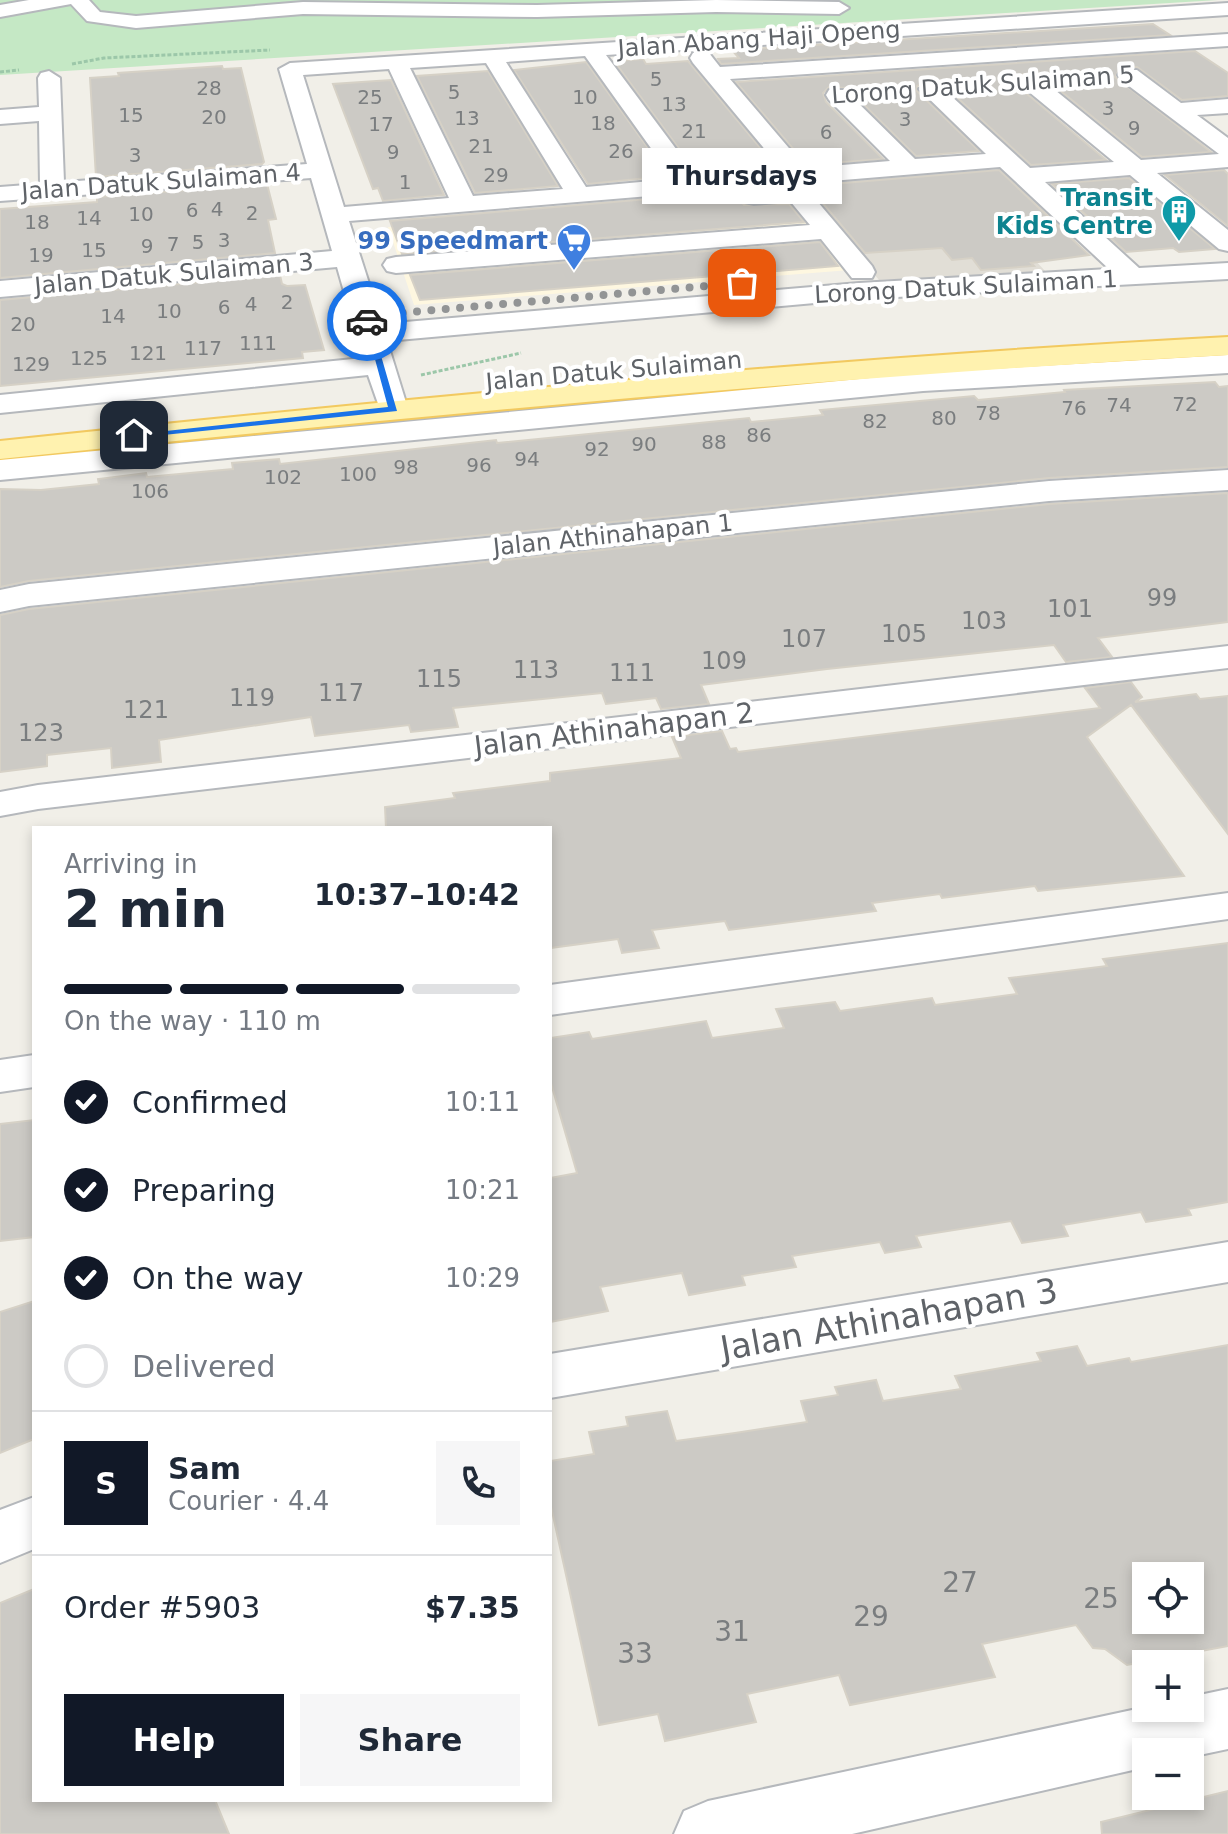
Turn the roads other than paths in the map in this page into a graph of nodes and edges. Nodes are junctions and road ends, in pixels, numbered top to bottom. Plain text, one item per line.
1 (64, 0) edge
2 (78, 0) edge
3 (439, 0) edge
4 (1139, 0) edge
5 (1012, 2) dead end
6 (867, 6) dead end
7 (1228, 9) edge
8 (495, 10) junction
9 (0, 11) edge
10 (988, 24) junction
11 (1228, 40) edge
12 (690, 43) junction
13 (591, 50) junction
14 (1026, 53) junction
15 (492, 56) junction
16 (396, 62) junction
17 (55, 72) road end
18 (715, 74) junction
19 (1157, 74) dead end
20 (1129, 75) junction
21 (1100, 77) dead end
22 (959, 87) dead end
23 (868, 93) dead end
24 (837, 95) junction
25 (808, 97) dead end
26 (766, 100) dead end
27 (738, 102) junction
28 (1228, 106) edge
29 (1175, 110) junction
30 (50, 113) junction
31 (0, 117) edge
32 (1226, 148) edge
33 (1007, 159) junction
34 (909, 167) junction
35 (1134, 167) junction
36 (321, 170) junction
37 (799, 176) junction
38 (1026, 176) junction
39 (690, 185) junction
40 (52, 188) junction
41 (0, 194) edge
42 (579, 195) junction
43 (464, 204) junction
44 (380, 219) junction
45 (337, 222) junction
46 (827, 231) junction
47 (1228, 243) edge
48 (348, 258) junction
49 (1228, 271) edge
50 (1133, 277) junction
51 (0, 289) edge
52 (404, 291) junction
53 (368, 325) junction
54 (1228, 328) edge
55 (1228, 346) edge
56 (1127, 360) junction
57 (1228, 364) edge
58 (387, 386) junction
59 (0, 404) edge
60 (0, 424) edge
61 (0, 450) edge
62 (0, 470) edge
63 (1228, 480) edge
64 (0, 601) edge
65 (1228, 657) edge
66 (0, 804) edge
67 (1228, 906) edge
68 (552, 1000) edge
69 (32, 1071) edge
70 (0, 1076) edge
71 (1228, 1262) edge
72 (552, 1376) edge
73 (32, 1523) edge
74 (0, 1537) edge
75 (1228, 1719) edge
76 (708, 1834) edge

1 - 9 street
2 - 8 street
3 - 8 street
4 - 5 street
6 - 8 street
7 - 10 street, Jalan Abang Haji Openg
10 - 12 street, Jalan Abang Haji Openg
10 - 14 street
11 - 14 street
12 - 13 street, Jalan Abang Haji Openg
12 - 18 street
13 - 15 street, Jalan Abang Haji Openg
13 - 39 street
14 - 18 street
14 - 35 street, Lorong Datuk Sulaiman 5
15 - 16 street, Jalan Abang Haji Openg
15 - 42 street
16 - 36 street, Jalan Abang Haji Openg
16 - 43 street
17 - 30 street
18 - 27 street
19 - 20 street, Lorong Datuk Sulaiman 5
20 - 21 street, Lorong Datuk Sulaiman 5
20 - 29 street
22 - 33 street, Lorong Datuk Sulaiman 5
23 - 24 street, Lorong Datuk Sulaiman 5
24 - 25 street, Lorong Datuk Sulaiman 5
24 - 34 street
26 - 27 street
27 - 37 street
28 - 29 street
29 - 32 street
30 - 31 street
30 - 40 street
32 - 35 street
33 - 34 street
33 - 38 street
34 - 37 street
35 - 38 street
35 - 47 street
36 - 40 street, Jalan Datuk Sulaiman 4
36 - 45 street
37 - 39 street
38 - 50 street
39 - 42 street
40 - 41 street, Jalan Datuk Sulaiman 4
42 - 43 street
43 - 44 street
44 - 45 street
44 - 46 street
44 - 52 street
45 - 48 street
46 - 52 street
46 - 52 street, Lorong Datuk Sulaiman 1
48 - 51 street, Jalan Datuk Sulaiman 3
48 - 53 street
49 - 50 street, Lorong Datuk Sulaiman 1
50 - 53 street, Lorong Datuk Sulaiman 1
52 - 53 street, Lorong Datuk Sulaiman 1
53 - 58 street
54 - 58 main road, Jalan Datuk Sulaiman
55 - 56 main road, Jalan Datuk Sulaiman
56 - 57 street, Jalan Datuk Sulaiman
56 - 58 main road, Jalan Datuk Sulaiman
56 - 62 street, Jalan Datuk Sulaiman
58 - 59 street, Jalan Datuk Sulaiman
58 - 60 main road, Jalan Datuk Sulaiman
58 - 61 main road, Jalan Datuk Sulaiman
63 - 64 street, Jalan Athinahapan 1
65 - 66 street, Jalan Athinahapan 2
67 - 68 street
69 - 70 street
71 - 72 street, Jalan Athinahapan 3
73 - 74 street
75 - 76 street

